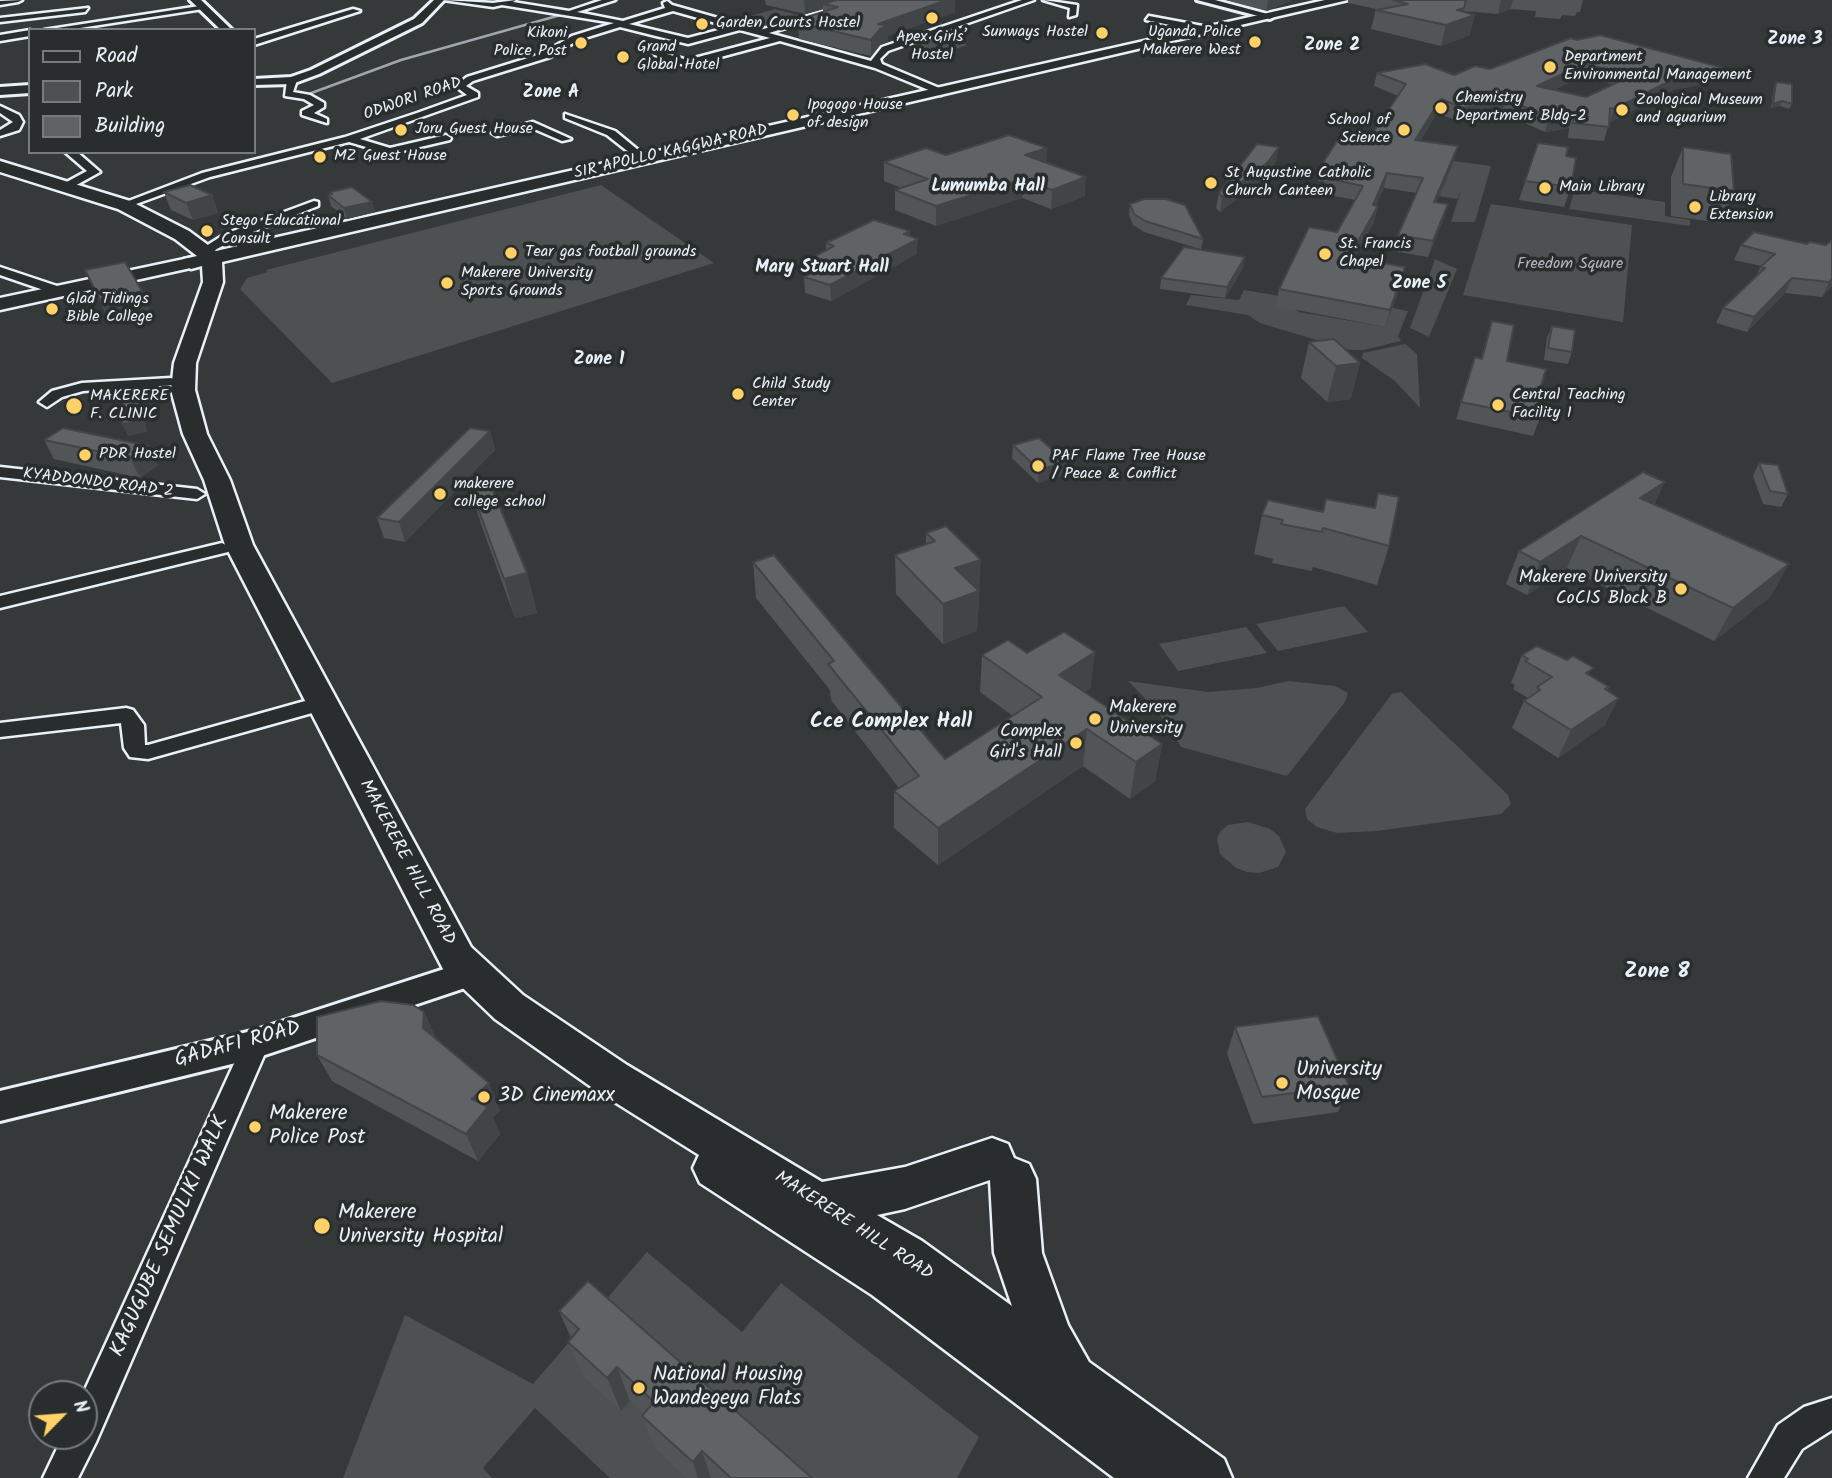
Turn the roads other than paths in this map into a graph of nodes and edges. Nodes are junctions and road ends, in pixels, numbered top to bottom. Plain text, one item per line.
1 (18, 0) edge
2 (439, 0) edge
3 (447, 0) edge
4 (611, 0) edge
5 (873, 0) edge
6 (1030, 0) edge
7 (1047, 0) edge
8 (1203, 0) edge
9 (1342, 0) edge
10 (508, 2) edge
11 (0, 3) edge
12 (199, 4) edge
13 (676, 4) edge
14 (85, 10) dead end
15 (356, 10) dead end
16 (568, 12) junction
17 (972, 12) dead end
18 (986, 14) junction
19 (1072, 15) dead end
20 (1270, 16) junction
21 (1149, 18) dead end
22 (0, 20) edge
23 (623, 24) junction
24 (743, 27) junction
25 (60, 28) edge
26 (225, 28) edge
27 (1208, 30) junction
28 (762, 32) junction
29 (28, 33) edge
30 (783, 37) junction
31 (0, 38) edge
32 (256, 41) edge
33 (644, 50) dead end
34 (878, 66) junction
35 (289, 80) junction
36 (256, 82) edge
37 (28, 89) edge
38 (0, 91) edge
39 (941, 92) junction
40 (0, 109) edge
41 (569, 116) dead end
42 (323, 121) dead end
43 (588, 126) junction
44 (551, 132) junction
45 (0, 133) edge
46 (497, 134) dead end
47 (446, 138) dead end
48 (349, 139) junction
49 (566, 139) dead end
50 (72, 154) edge
51 (644, 159) junction
52 (0, 166) edge
53 (0, 175) edge
54 (67, 186) junction
55 (314, 204) dead end
56 (124, 205) junction
57 (202, 257) junction
58 (0, 271) edge
59 (23, 278) junction
60 (0, 284) edge
61 (58, 291) junction
62 (0, 304) edge
63 (171, 382) junction
64 (47, 402) dead end
65 (0, 472) edge
66 (197, 494) junction
67 (222, 548) junction
68 (0, 602) edge
69 (305, 708) junction
70 (0, 730) edge
71 (461, 977) junction
72 (256, 1044) junction
73 (0, 1106) edge
74 (819, 1204) junction
75 (1074, 1384) junction
76 (98, 1399) edge
77 (1832, 1414) edge
78 (74, 1450) edge
79 (60, 1478) edge
80 (1158, 1478) edge
81 (1205, 1478) edge
82 (1765, 1478) edge

1 - 11 street
2 - 35 street
3 - 10 street
4 - 16 street
5 - 28 street
6 - 18 street
7 - 19 street
8 - 20 street
9 - 20 main road, SIR APOLLO KAGGWA ROAD
10 - 16 street
12 - 25 street
12 - 26 street
13 - 23 street, ODWORI ROAD
13 - 24 street
14 - 22 street
15 - 32 street
16 - 23 street
17 - 18 street
18 - 34 street
20 - 27 main road, SIR APOLLO KAGGWA ROAD
21 - 27 street
23 - 24 street
23 - 48 street, ODWORI ROAD
24 - 28 street
27 - 39 main road, SIR APOLLO KAGGWA ROAD
28 - 30 street
29 - 31 street
30 - 33 street
30 - 34 street
34 - 39 street
35 - 36 street
35 - 42 street
37 - 38 street
39 - 51 main road, SIR APOLLO KAGGWA ROAD
40 - 45 street
41 - 43 street
43 - 44 street
43 - 51 street
44 - 46 street
44 - 49 street
47 - 48 street
48 - 56 street, ODWORI ROAD
50 - 54 street
51 - 57 main road, SIR APOLLO KAGGWA ROAD
52 - 54 main road
53 - 57 main road
54 - 56 main road
55 - 57 street
56 - 57 main road
57 - 61 main road, SIR APOLLO KAGGWA ROAD
57 - 63 main road, MAKERERE HILL ROAD
57 - 71 main road, MAKERERE HILL ROAD
58 - 59 street
59 - 60 street
59 - 61 street
61 - 62 main road, SIR APOLLO KAGGWA ROAD
63 - 64 street
63 - 66 main road, MAKERERE HILL ROAD
65 - 66 street, KYADDONDO ROAD 2
66 - 67 main road, MAKERERE HILL ROAD
67 - 68 street
67 - 69 main road, MAKERERE HILL ROAD
69 - 70 street
69 - 71 main road, MAKERERE HILL ROAD
71 - 72 street, GADAFI ROAD
71 - 74 main road, MAKERERE HILL ROAD
71 - 80 main road, MAKERERE HILL ROAD
72 - 73 street, GADAFI ROAD
72 - 76 street, KAGUGUBE SEMULIKI WALK
74 - 75 main road, MAKERERE HILL ROAD
74 - 75 main road
75 - 81 main road, MAKERERE HILL ROAD
77 - 82 street
78 - 79 street

